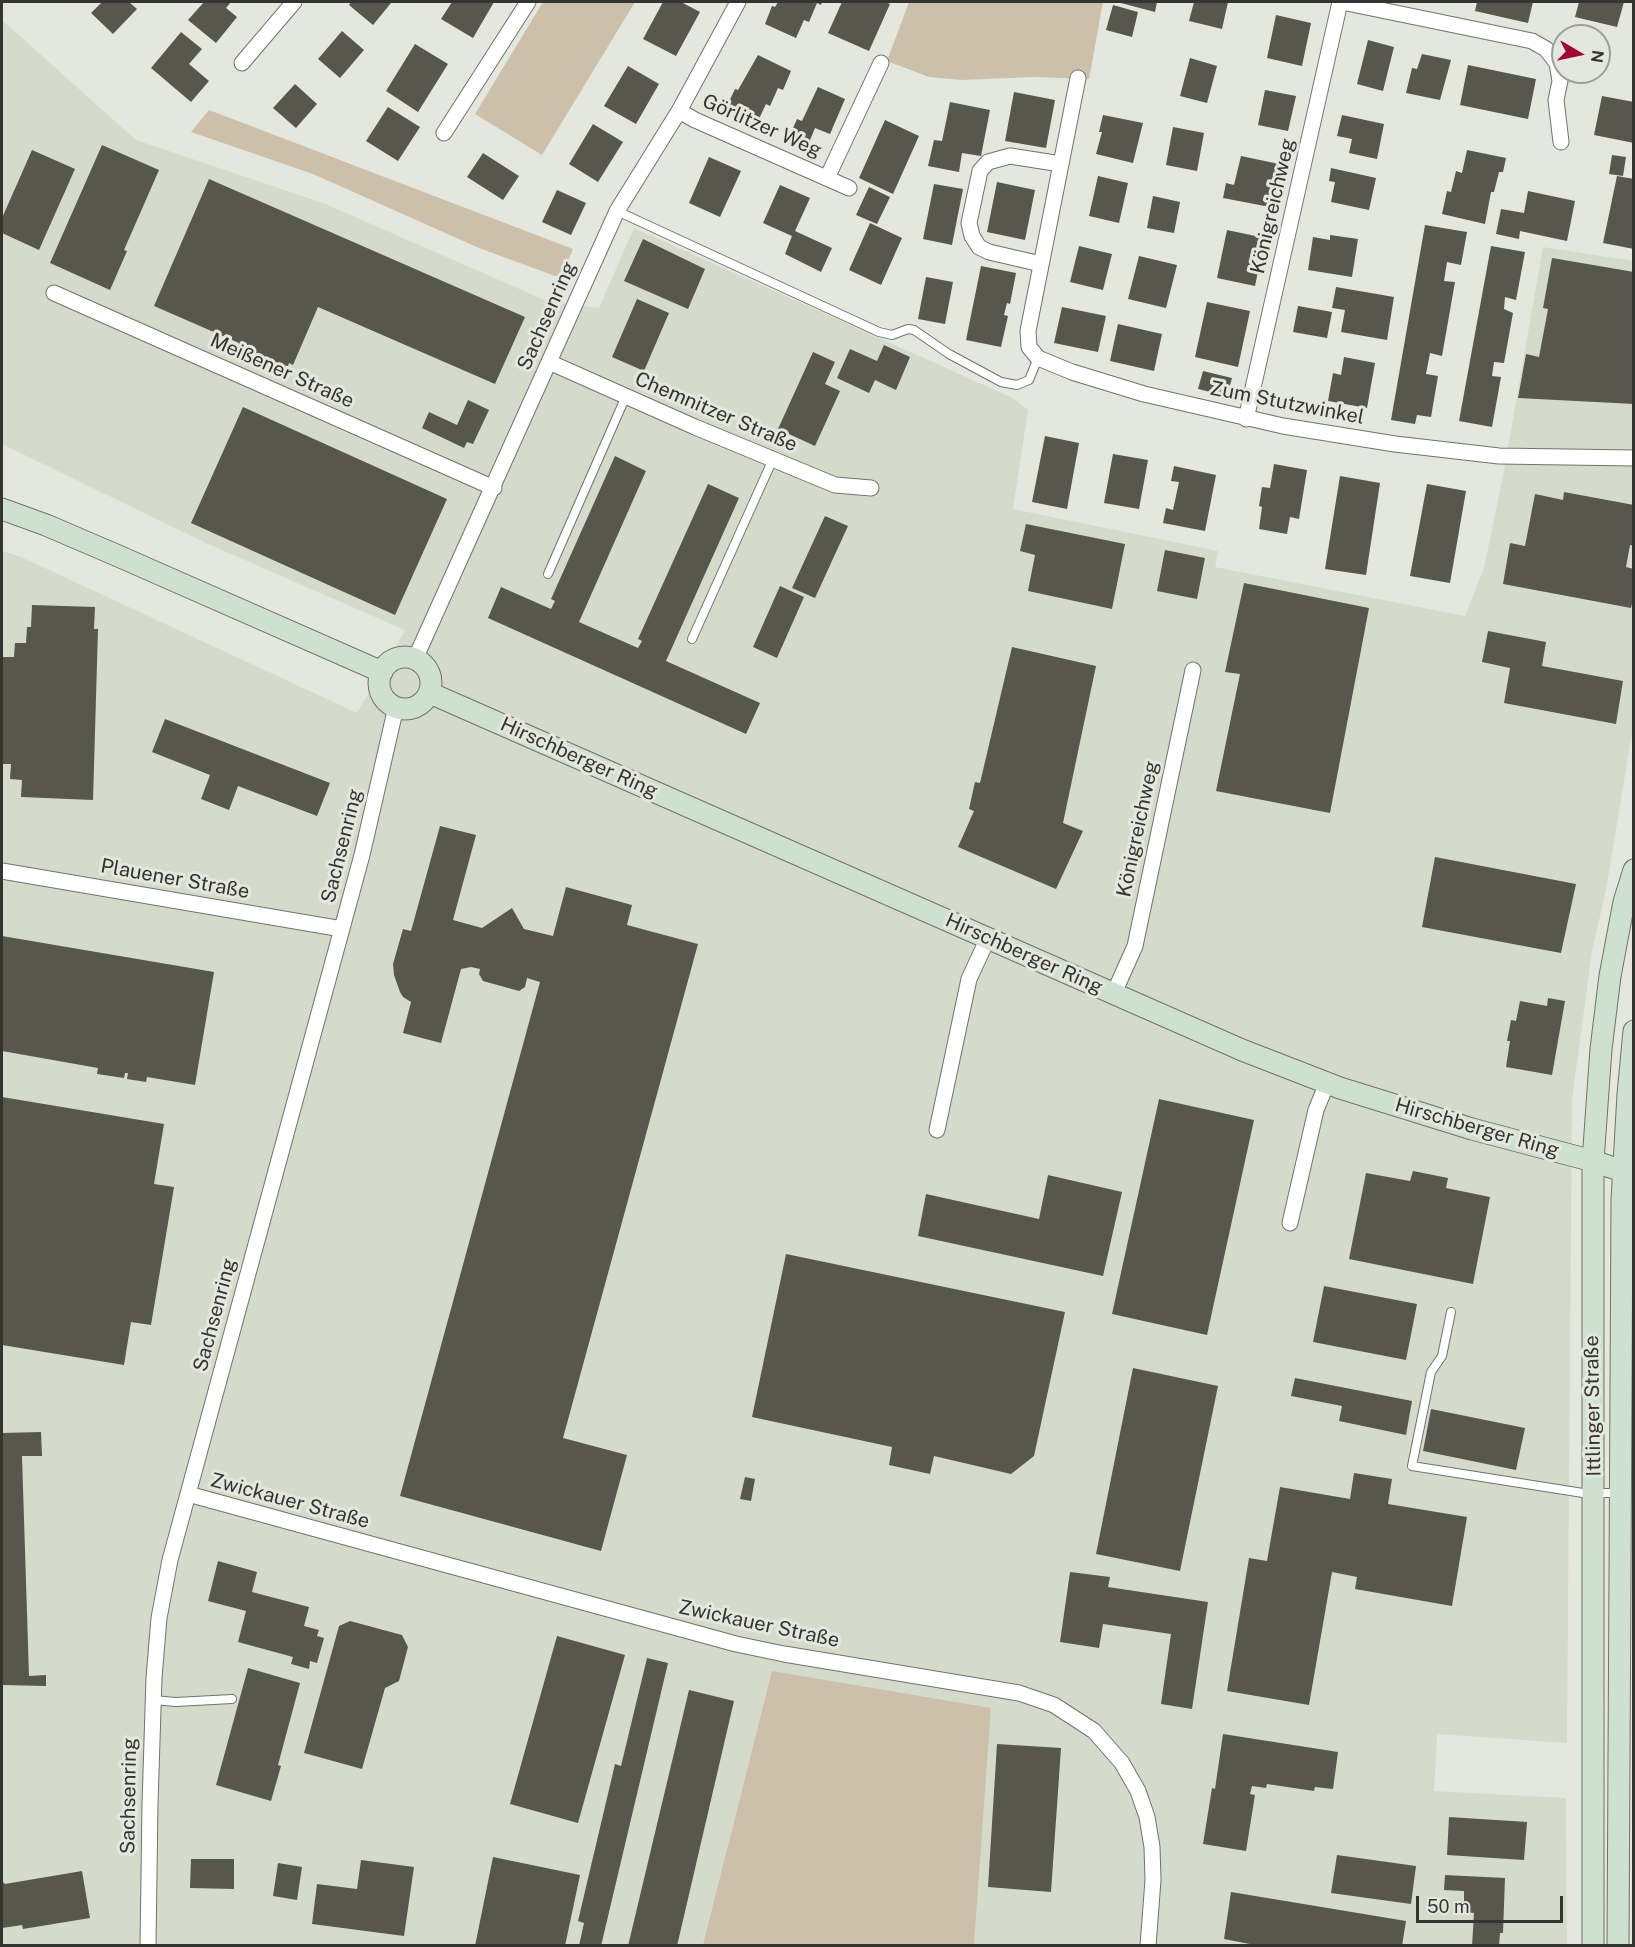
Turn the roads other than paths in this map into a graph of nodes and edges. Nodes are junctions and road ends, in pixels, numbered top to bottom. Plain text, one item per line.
1 (294, 2) edge
2 (528, 2) edge
3 (738, 2) edge
4 (1341, 2) edge
5 (242, 63) dead end
6 (881, 63) dead end
7 (1078, 78) dead end
8 (679, 111) junction
9 (444, 132) dead end
10 (1561, 142) dead end
11 (1060, 164) junction
12 (827, 178) junction
13 (849, 188) dead end
14 (617, 211) junction
15 (1041, 264) junction
16 (54, 292) dead end
17 (1038, 358) junction
18 (549, 362) junction
19 (627, 396) junction
20 (1246, 419) junction
21 (1634, 458) edge
22 (772, 459) junction
23 (494, 488) junction
24 (871, 488) dead end
25 (2, 509) edge
26 (548, 574) dead end
27 (692, 639) dead end
28 (415, 658) junction
29 (1193, 670) dead end
30 (382, 672) junction
31 (430, 693) junction
32 (396, 707) junction
33 (1634, 870) edge
34 (2, 871) edge
35 (342, 929) junction
36 (988, 938) junction
37 (1114, 993) junction
38 (1634, 1031) edge
39 (1327, 1083) junction
40 (937, 1130) dead end
41 (1593, 1161) junction
42 (1629, 1174) edge
43 (1290, 1223) dead end
44 (1451, 1312) dead end
45 (1594, 1493) junction
46 (188, 1494) junction
47 (1621, 1494) junction
48 (232, 1699) dead end
49 (153, 1700) junction
50 (148, 1946) edge
51 (1148, 1946) edge
52 (1593, 1946) edge
53 (1618, 1946) edge

1 - 5 street
2 - 9 street
3 - 8 street, Sachsenring
4 - 10 street, Königreichweg
4 - 20 street, Königreichweg
6 - 12 street, Görlitzer Weg
7 - 11 street
8 - 12 street, Görlitzer Weg
8 - 14 street, Sachsenring
11 - 15 street
11 - 15 street
12 - 13 street, Görlitzer Weg
14 - 17 lane
14 - 18 street, Sachsenring
15 - 17 street
16 - 23 street, Meißener Straße
17 - 20 street, Zum Stutzwinkel
18 - 19 street, Chemnitzer Straße
18 - 23 street, Sachsenring
19 - 22 street, Chemnitzer Straße
19 - 26 lane
20 - 21 street, Zum Stutzwinkel
22 - 24 street, Chemnitzer Straße
22 - 27 lane
23 - 28 street, Sachsenring
25 - 30 street
28 - 30 street
28 - 31 street
29 - 37 street, Königreichweg
30 - 32 street
31 - 32 street
31 - 36 street, Hirschberger Ring
32 - 35 street, Sachsenring
33 - 41 street, Ittlinger Straße
34 - 35 street, Plauener Straße
35 - 46 street, Sachsenring
36 - 37 street, Hirschberger Ring
36 - 40 street
37 - 39 street, Hirschberger Ring
38 - 42 street, Ittlinger Straße
39 - 41 street, Hirschberger Ring
39 - 43 street
41 - 42 street, Hirschberger Ring
41 - 45 street, Ittlinger Straße
42 - 47 street, Ittlinger Straße
44 - 45 lane
45 - 47 lane
45 - 52 street, Ittlinger Straße
46 - 49 street, Sachsenring
46 - 51 street, Zwickauer Straße
47 - 53 street, Ittlinger Straße
48 - 49 lane
49 - 50 street, Sachsenring

